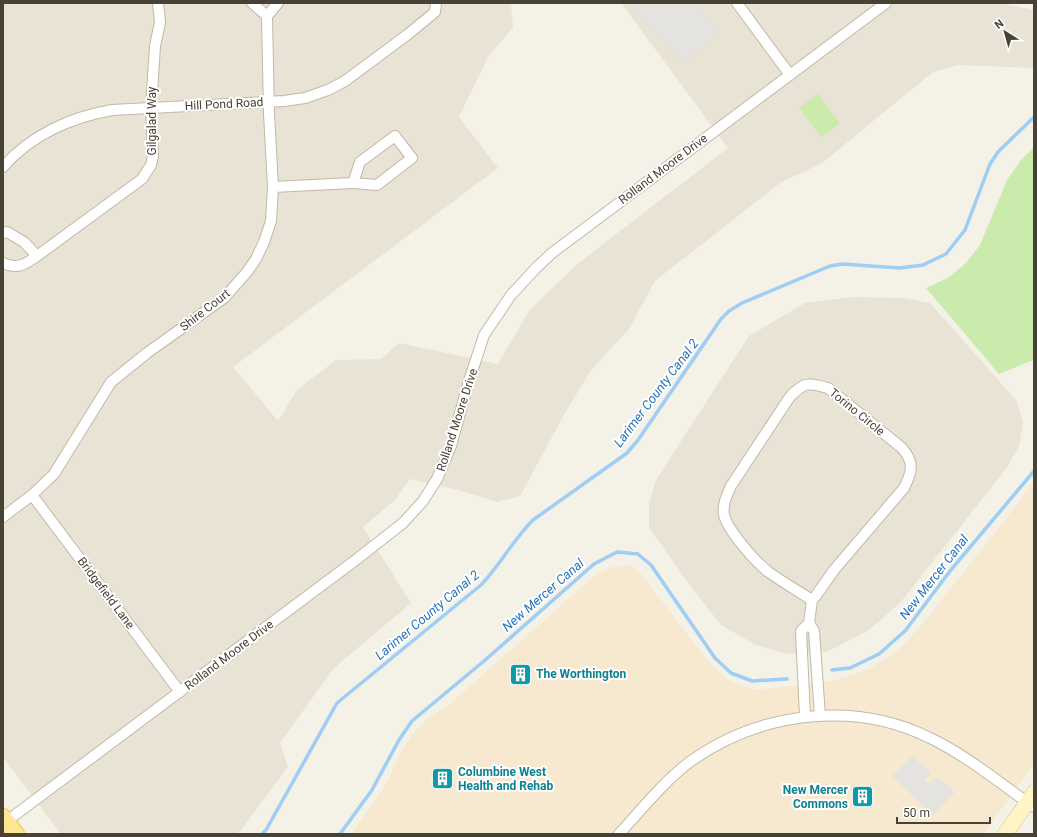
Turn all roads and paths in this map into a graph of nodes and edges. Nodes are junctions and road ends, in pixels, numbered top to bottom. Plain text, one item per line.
1 (158, 3) edge
2 (252, 3) edge
3 (278, 3) edge
4 (737, 3) edge
5 (886, 3) edge
6 (435, 8) edge
7 (267, 16) junction
8 (790, 75) junction
9 (269, 102) junction
10 (150, 108) junction
11 (3, 167) edge
12 (353, 183) junction
13 (273, 187) junction
14 (3, 233) edge
15 (37, 256) junction
16 (3, 263) edge
17 (32, 495) junction
18 (3, 517) edge
19 (812, 600) junction
20 (809, 623) junction
21 (180, 692) junction
22 (820, 716) junction
23 (805, 717) junction
24 (1032, 801) edge
25 (5, 819) edge
26 (16, 834) edge
27 (618, 834) edge
28 (1005, 834) edge

1 - 10 street, Gilgalad Way
2 - 7 street
3 - 7 street
4 - 8 street
5 - 8 street, Rolland Moore Drive
6 - 9 street, Hill Pond Road
7 - 9 street, Shire Court
8 - 21 street, Rolland Moore Drive
9 - 10 street, Hill Pond Road
9 - 13 street, Shire Court
10 - 11 street, Hill Pond Road
10 - 15 street, Gilgalad Way
12 - 12 street
12 - 13 street
13 - 17 street, Shire Court
14 - 15 street
15 - 16 street, Gilgalad Way
17 - 18 street, Shire Court
17 - 21 street, Bridgefield Lane
19 - 19 street, Torino Circle
19 - 20 street, Torino Circle
20 - 22 street, Torino Circle
20 - 23 street, Torino Circle
21 - 25 street, Rolland Moore Drive
22 - 23 street
22 - 24 street
23 - 27 street
24 - 28 street
25 - 26 main road

